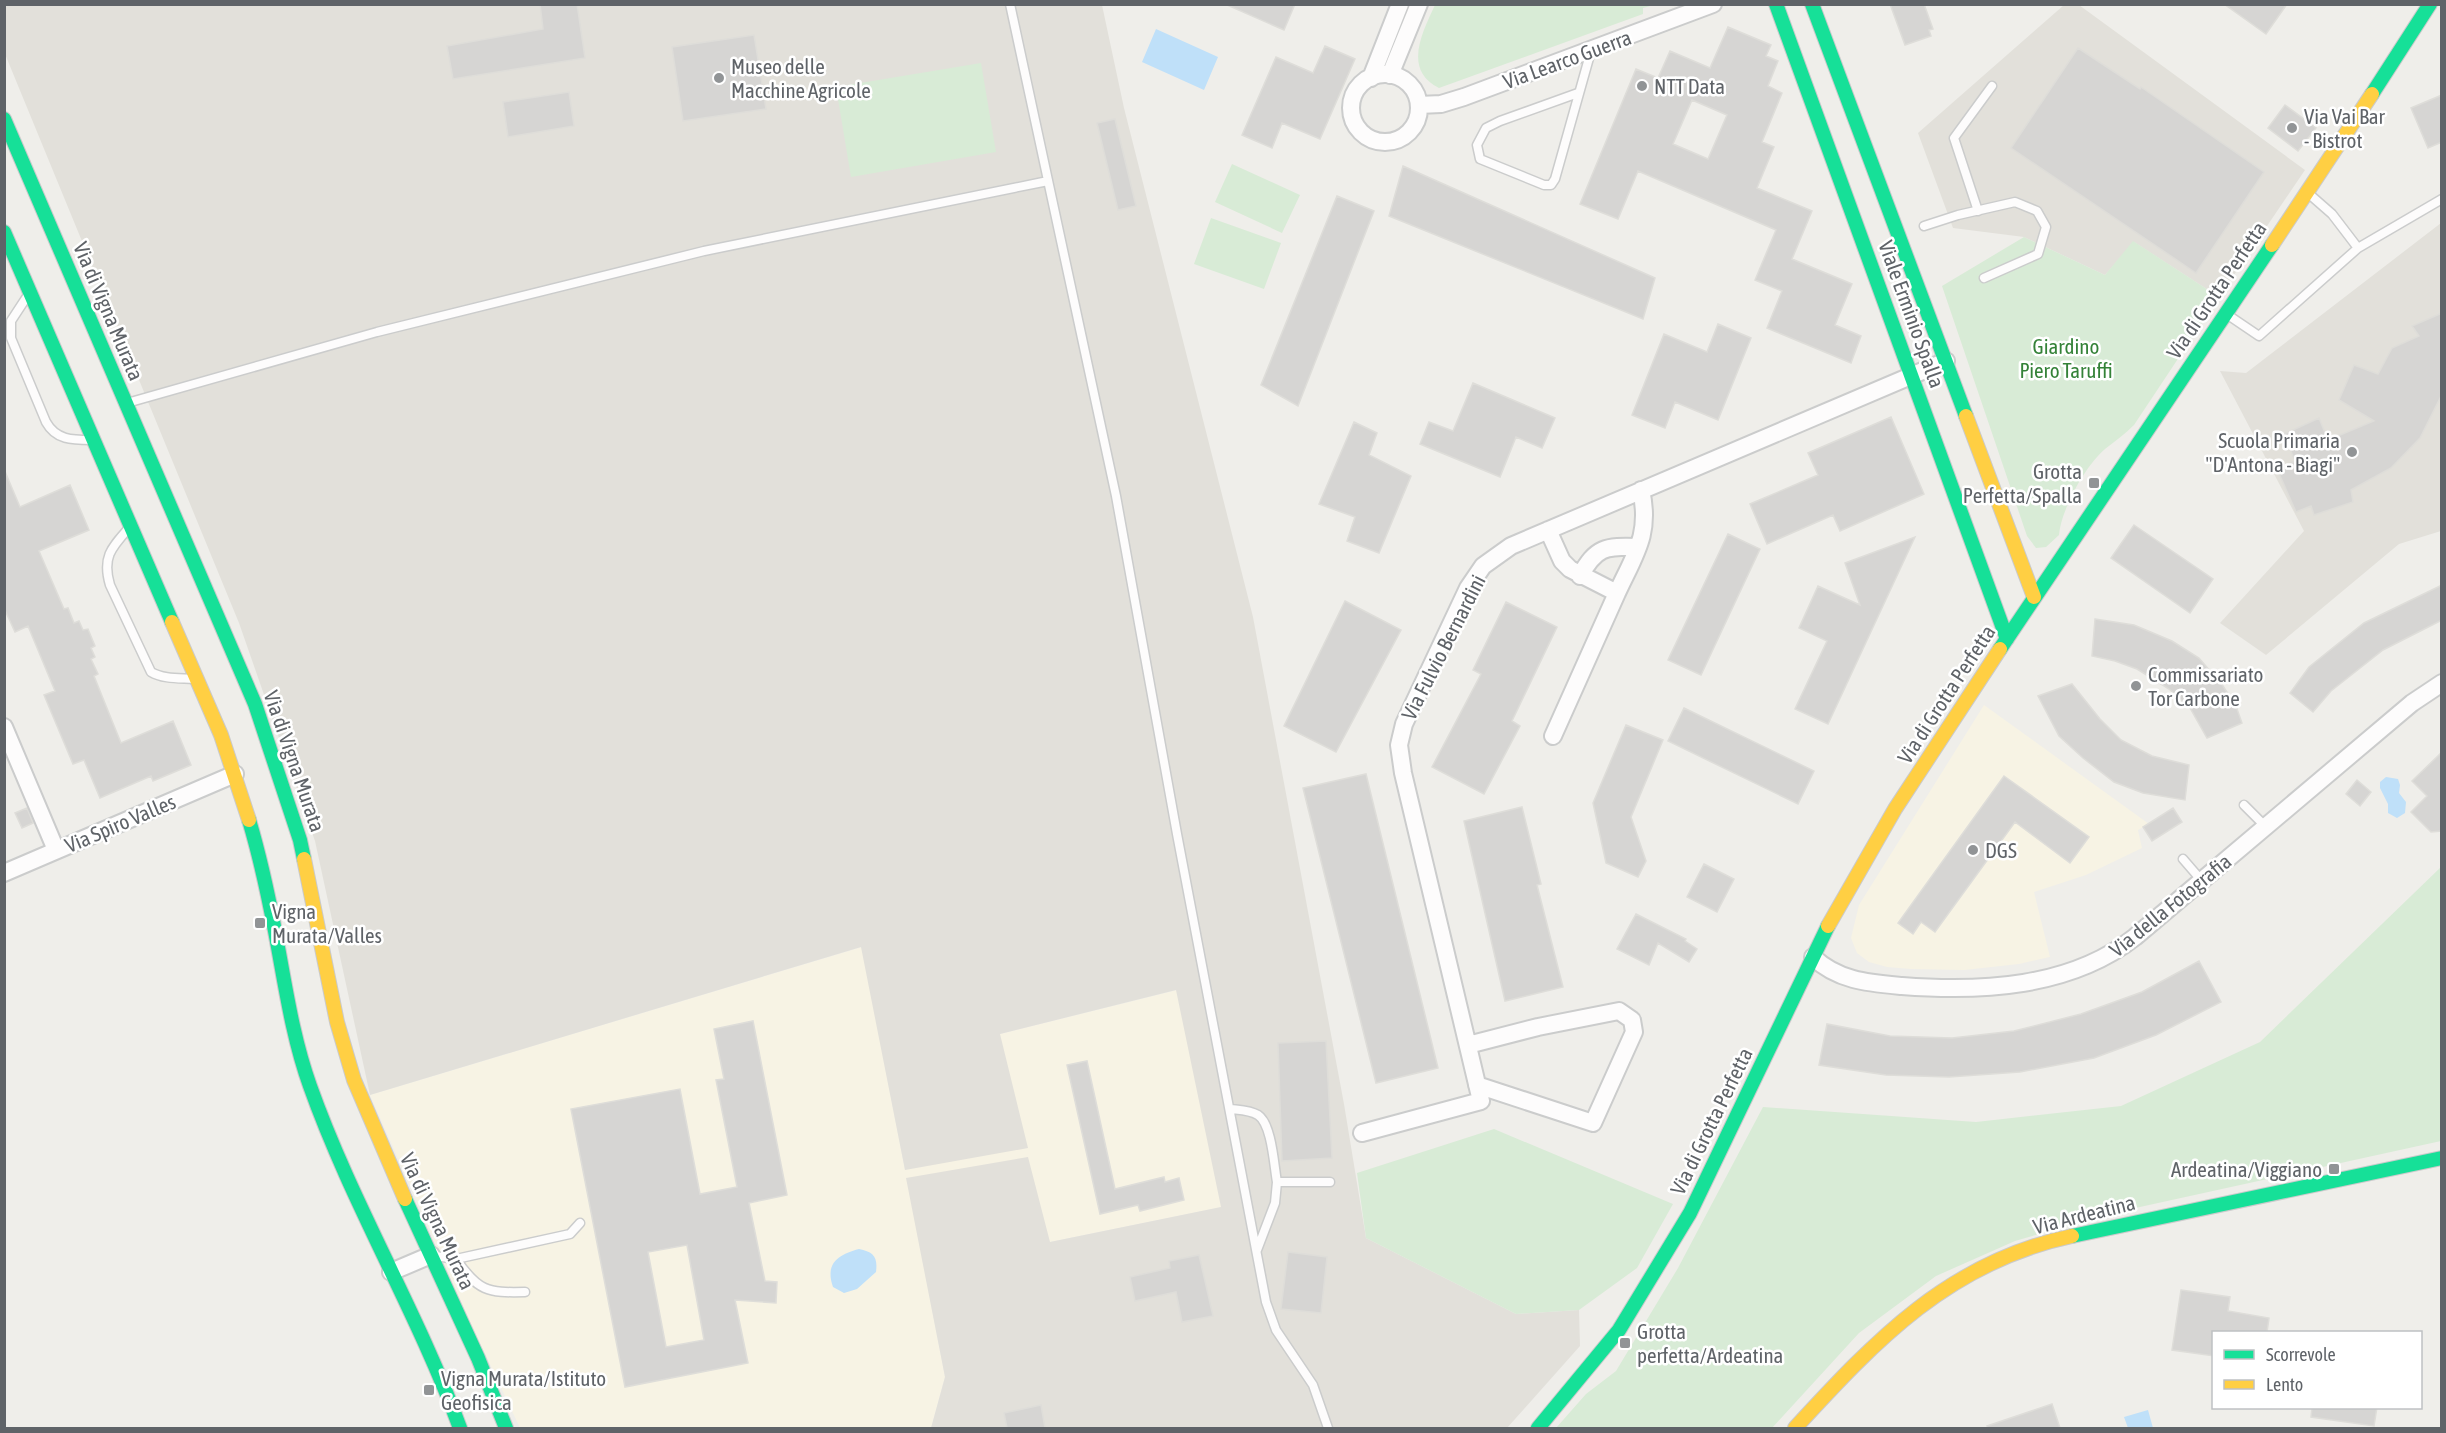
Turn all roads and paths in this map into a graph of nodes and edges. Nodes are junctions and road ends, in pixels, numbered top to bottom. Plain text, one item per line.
1 (1010, 4) edge
2 (1713, 4) edge
3 (1776, 4) edge
4 (1812, 4) edge
5 (2430, 4) edge
6 (1399, 6) edge
7 (1417, 9) edge
8 (1591, 51) junction
9 (1390, 75) junction
10 (1371, 78) junction
11 (1992, 86) dead end
12 (1578, 93) junction
13 (1419, 105) junction
14 (4, 119) edge
15 (1048, 181) junction
16 (2307, 193) junction
17 (2442, 199) edge
18 (1978, 211) junction
19 (1924, 226) dead end
20 (4, 232) edge
21 (2358, 248) junction
22 (1983, 278) dead end
23 (30, 292) junction
24 (2225, 313) junction
25 (1946, 361) junction
26 (1912, 376) junction
27 (125, 403) junction
28 (93, 440) junction
29 (1641, 490) junction
30 (130, 526) junction
31 (1548, 530) junction
32 (1638, 547) junction
33 (1580, 576) junction
34 (1617, 593) junction
35 (2034, 597) junction
36 (2007, 639) junction
37 (197, 679) junction
38 (2442, 683) edge
39 (4, 727) edge
40 (1552, 736) dead end
41 (235, 774) junction
42 (2244, 805) dead end
43 (2265, 826) junction
44 (56, 850) junction
45 (2183, 859) dead end
46 (4, 873) edge
47 (2202, 881) junction
48 (1813, 957) junction
49 (1468, 1045) junction
50 (1478, 1085) junction
51 (1231, 1108) junction
52 (1362, 1133) dead end
53 (2442, 1158) edge
54 (1277, 1182) junction
55 (1330, 1182) dead end
56 (580, 1223) dead end
57 (1257, 1250) junction
58 (431, 1255) junction
59 (456, 1259) junction
60 (391, 1272) junction
61 (525, 1292) dead end
62 (460, 1428) edge
63 (506, 1428) edge
64 (1328, 1428) edge
65 (1538, 1428) edge
66 (1795, 1428) edge

1 - 15 lane
2 - 8 street, Via Learco Guerra
3 - 26 main road, Viale Erminio Spalla
4 - 25 main road, Viale Erminio Spalla
5 - 16 main road, Via di Grotta Perfetta
6 - 7 street
6 - 10 street
7 - 9 street
8 - 12 lane
8 - 13 street, Via Learco Guerra
9 - 10 street
9 - 13 street
10 - 13 street
11 - 18 lane
12 - 12 lane
14 - 27 main road, Via di Vigna Murata
15 - 27 lane
15 - 51 lane
16 - 21 lane
16 - 24 main road, Via di Grotta Perfetta
17 - 21 lane
18 - 19 lane
18 - 22 lane
20 - 23 main road
21 - 24 lane
23 - 28 main road
23 - 28 lane
24 - 35 main road, Via di Grotta Perfetta
25 - 26 street, Via Fulvio Bernardini
25 - 35 main road, Viale Erminio Spalla
26 - 29 street, Via Fulvio Bernardini
26 - 36 main road, Viale Erminio Spalla
27 - 58 main road, Via di Vigna Murata
28 - 30 main road
29 - 31 street, Via Fulvio Bernardini
29 - 32 street
30 - 37 main road
30 - 37 lane
31 - 33 street
31 - 49 street, Via Fulvio Bernardini
32 - 33 street
32 - 34 street
33 - 34 street
34 - 40 street
35 - 36 main road, Via di Grotta Perfetta
36 - 48 main road, Via di Grotta Perfetta
37 - 41 main road
38 - 43 street, Via della Fotografia
39 - 44 street
41 - 44 street, Via Spiro Valles
41 - 60 main road
42 - 43 lane
43 - 47 street, Via della Fotografia
44 - 46 street, Via Spiro Valles
45 - 47 lane
47 - 48 street, Via della Fotografia
48 - 65 main road, Via di Grotta Perfetta
49 - 50 street, Via Fulvio Bernardini
49 - 50 street
50 - 52 street
51 - 54 lane
51 - 57 lane
53 - 66 main road, Via Ardeatina
54 - 55 lane
54 - 57 lane
56 - 59 lane
57 - 64 lane
58 - 59 lane
58 - 60 street
58 - 63 main road, Via di Vigna Murata
59 - 61 lane
60 - 62 main road

